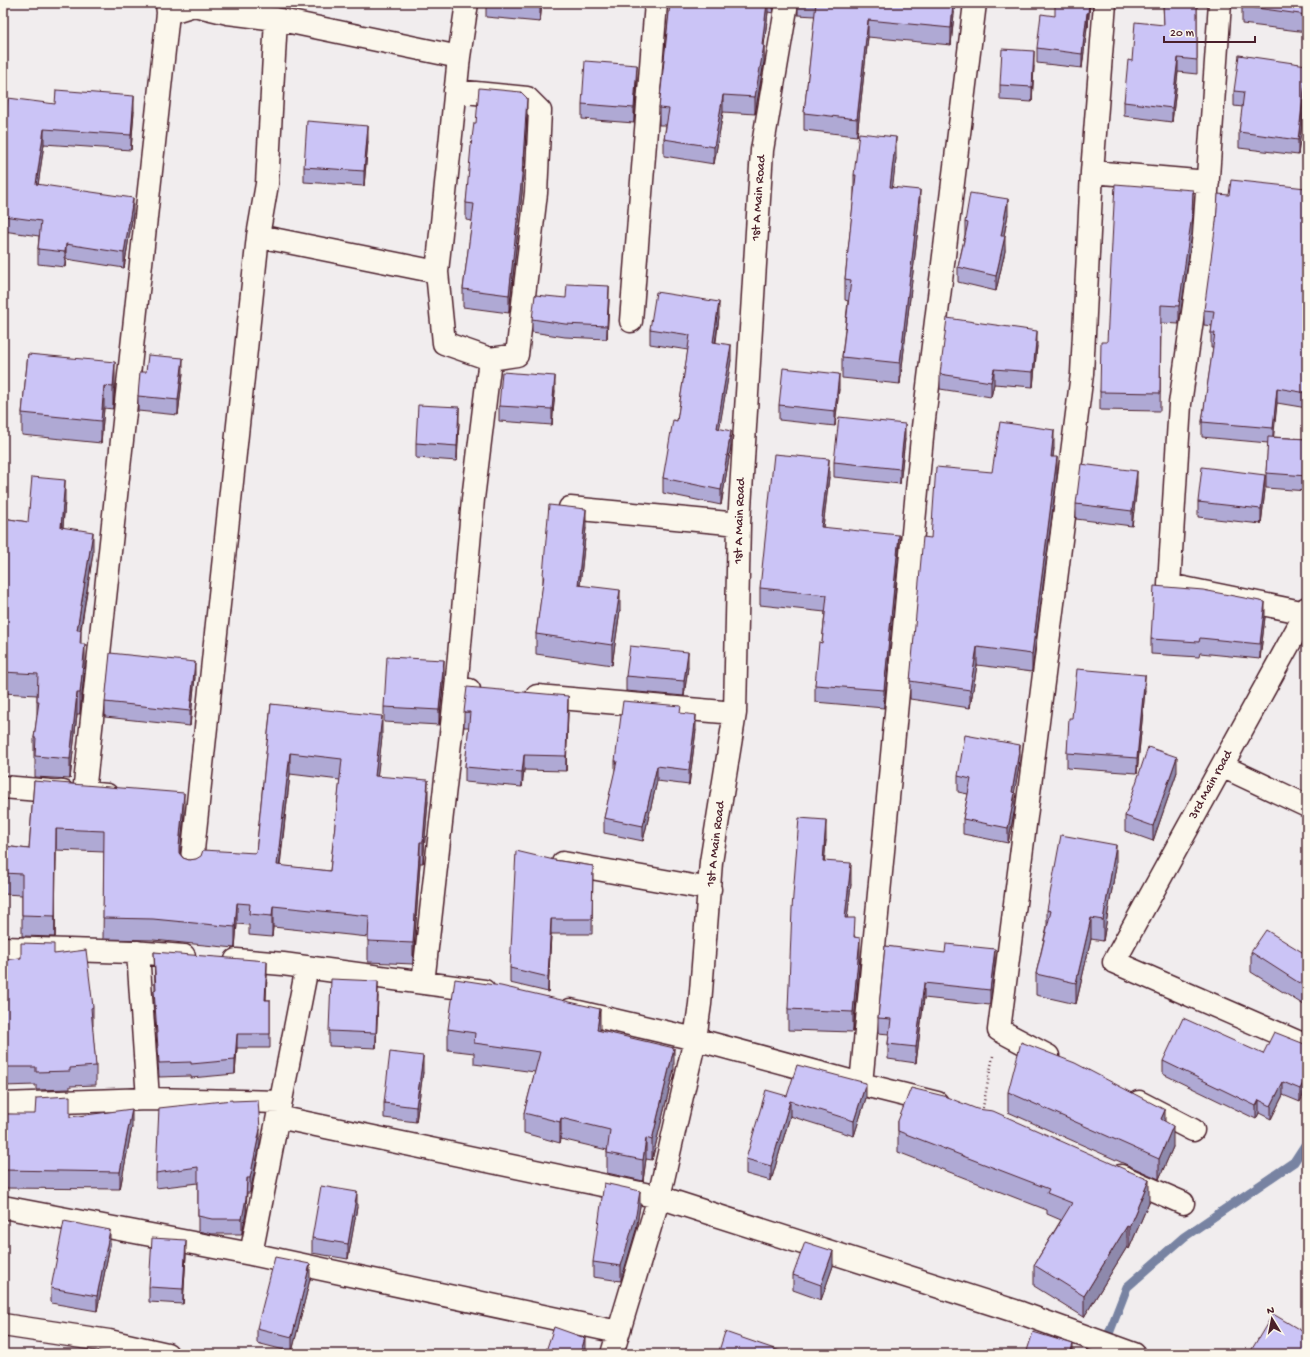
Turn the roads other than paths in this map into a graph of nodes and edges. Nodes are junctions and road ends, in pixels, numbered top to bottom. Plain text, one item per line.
1 (466, 3) edge
2 (656, 3) edge
3 (787, 3) edge
4 (975, 3) edge
5 (1105, 3) edge
6 (1220, 3) edge
7 (167, 8) edge
8 (276, 19) junction
9 (459, 57) junction
10 (455, 91) junction
11 (1092, 172) junction
12 (1208, 182) junction
13 (258, 236) junction
14 (437, 272) junction
15 (631, 321) dead end
16 (490, 359) junction
17 (570, 508) edge
18 (739, 524) junction
19 (1306, 610) edge
20 (456, 689) junction
21 (487, 692) edge
22 (518, 695) edge
23 (735, 713) junction
24 (1222, 766) junction
25 (3, 787) edge
26 (84, 793) junction
27 (130, 797) edge
28 (175, 801) edge
29 (198, 804) junction
30 (1307, 806) edge
31 (540, 859) edge
32 (191, 869) edge
33 (710, 889) junction
34 (3, 948) edge
35 (138, 952) junction
36 (307, 967) junction
37 (423, 983) junction
38 (503, 994) edge
39 (550, 1005) edge
40 (696, 1039) junction
41 (1307, 1046) edge
42 (1068, 1066) edge
43 (861, 1084) junction
44 (1123, 1094) edge
45 (148, 1100) junction
46 (3, 1104) edge
47 (279, 1109) junction
48 (982, 1114) edge
49 (1193, 1130) dead end
50 (1103, 1168) edge
51 (659, 1197) junction
52 (1183, 1203) dead end
53 (3, 1207) edge
54 (251, 1254) junction
55 (3, 1325) edge
56 (618, 1332) junction
57 (109, 1347) edge
58 (1127, 1351) edge
59 (167, 1354) edge
60 (612, 1354) edge

1 - 9 street
2 - 15 street
3 - 18 street, 1st A Main Road
4 - 43 street
5 - 11 street
6 - 12 street
7 - 8 street
7 - 26 street
8 - 9 street
8 - 13 street
9 - 10 street
10 - 14 street
10 - 16 street
11 - 12 street
11 - 42 street
12 - 19 street
13 - 14 street
13 - 29 street
14 - 16 street
16 - 20 street
17 - 18 street
18 - 23 street, 1st A Main Road
19 - 24 street, 3rd Main road
20 - 21 street
20 - 37 street
22 - 23 street
23 - 33 street, 1st A Main Road
24 - 30 street
24 - 41 street, 3rd Main road
25 - 26 street
26 - 27 street
28 - 29 street
29 - 32 street
31 - 33 street
33 - 40 street, 1st A Main Road
34 - 35 street
35 - 36 street
35 - 45 street
36 - 37 street
36 - 47 street
37 - 38 street
39 - 40 street
40 - 43 street
40 - 51 street, 1st A Main Road
43 - 48 street
44 - 49 street
45 - 46 street
45 - 47 street
47 - 51 street
47 - 54 street
50 - 52 street
51 - 56 street, 1st A Main Road
51 - 58 street
53 - 54 street
54 - 56 street
55 - 57 street
56 - 60 street, 1st A Main Road
57 - 59 street

